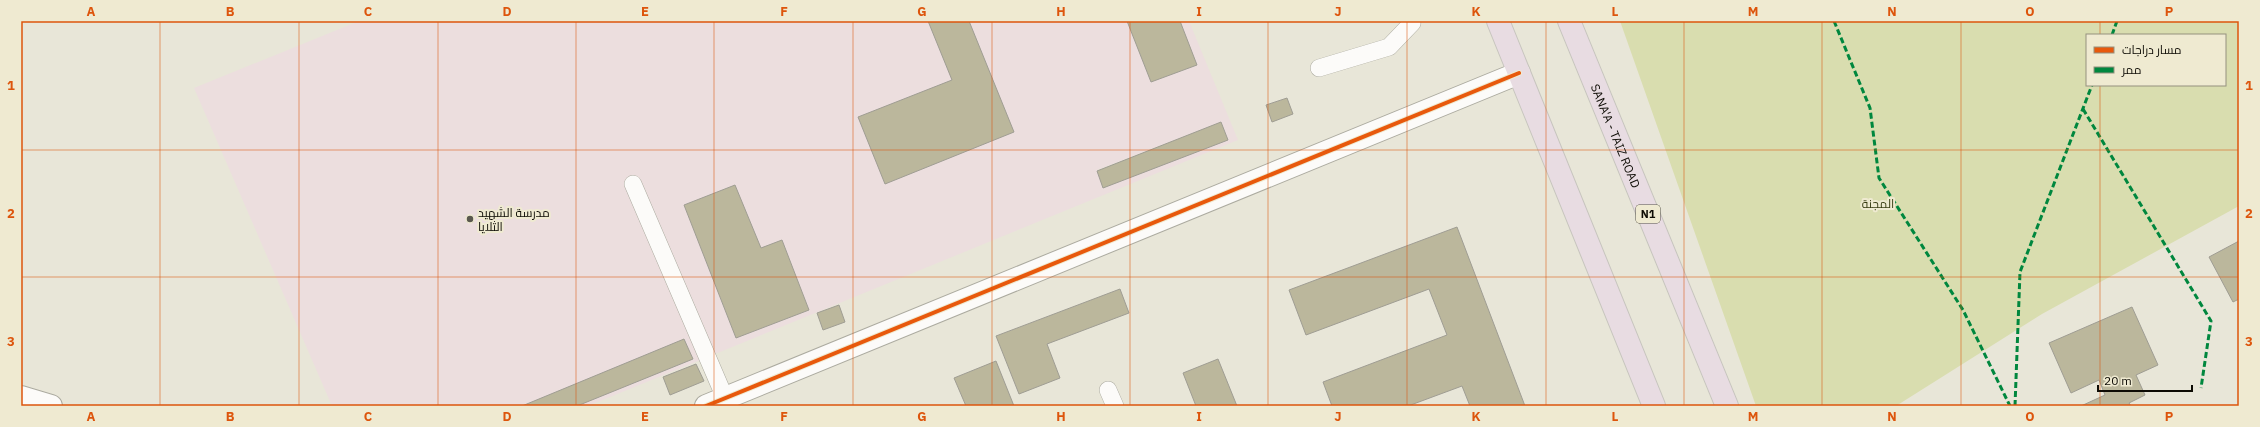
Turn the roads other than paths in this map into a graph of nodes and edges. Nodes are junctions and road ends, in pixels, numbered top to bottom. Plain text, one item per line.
1 (1411, 21) edge
2 (1498, 21) edge
3 (1569, 21) edge
4 (1319, 68) dead end
5 (1520, 73) junction
6 (633, 184) dead end
7 (1108, 390) dead end
8 (21, 397) edge
9 (716, 402) edge
10 (51, 406) edge
11 (1115, 406) edge
12 (1654, 406) edge
13 (1727, 406) edge

1 - 4 lane
2 - 5 highway
3 - 13 highway, SANA'A - TAIZ ROAD / N1
5 - 9 street
5 - 12 highway
6 - 9 lane
7 - 11 lane
8 - 10 street

